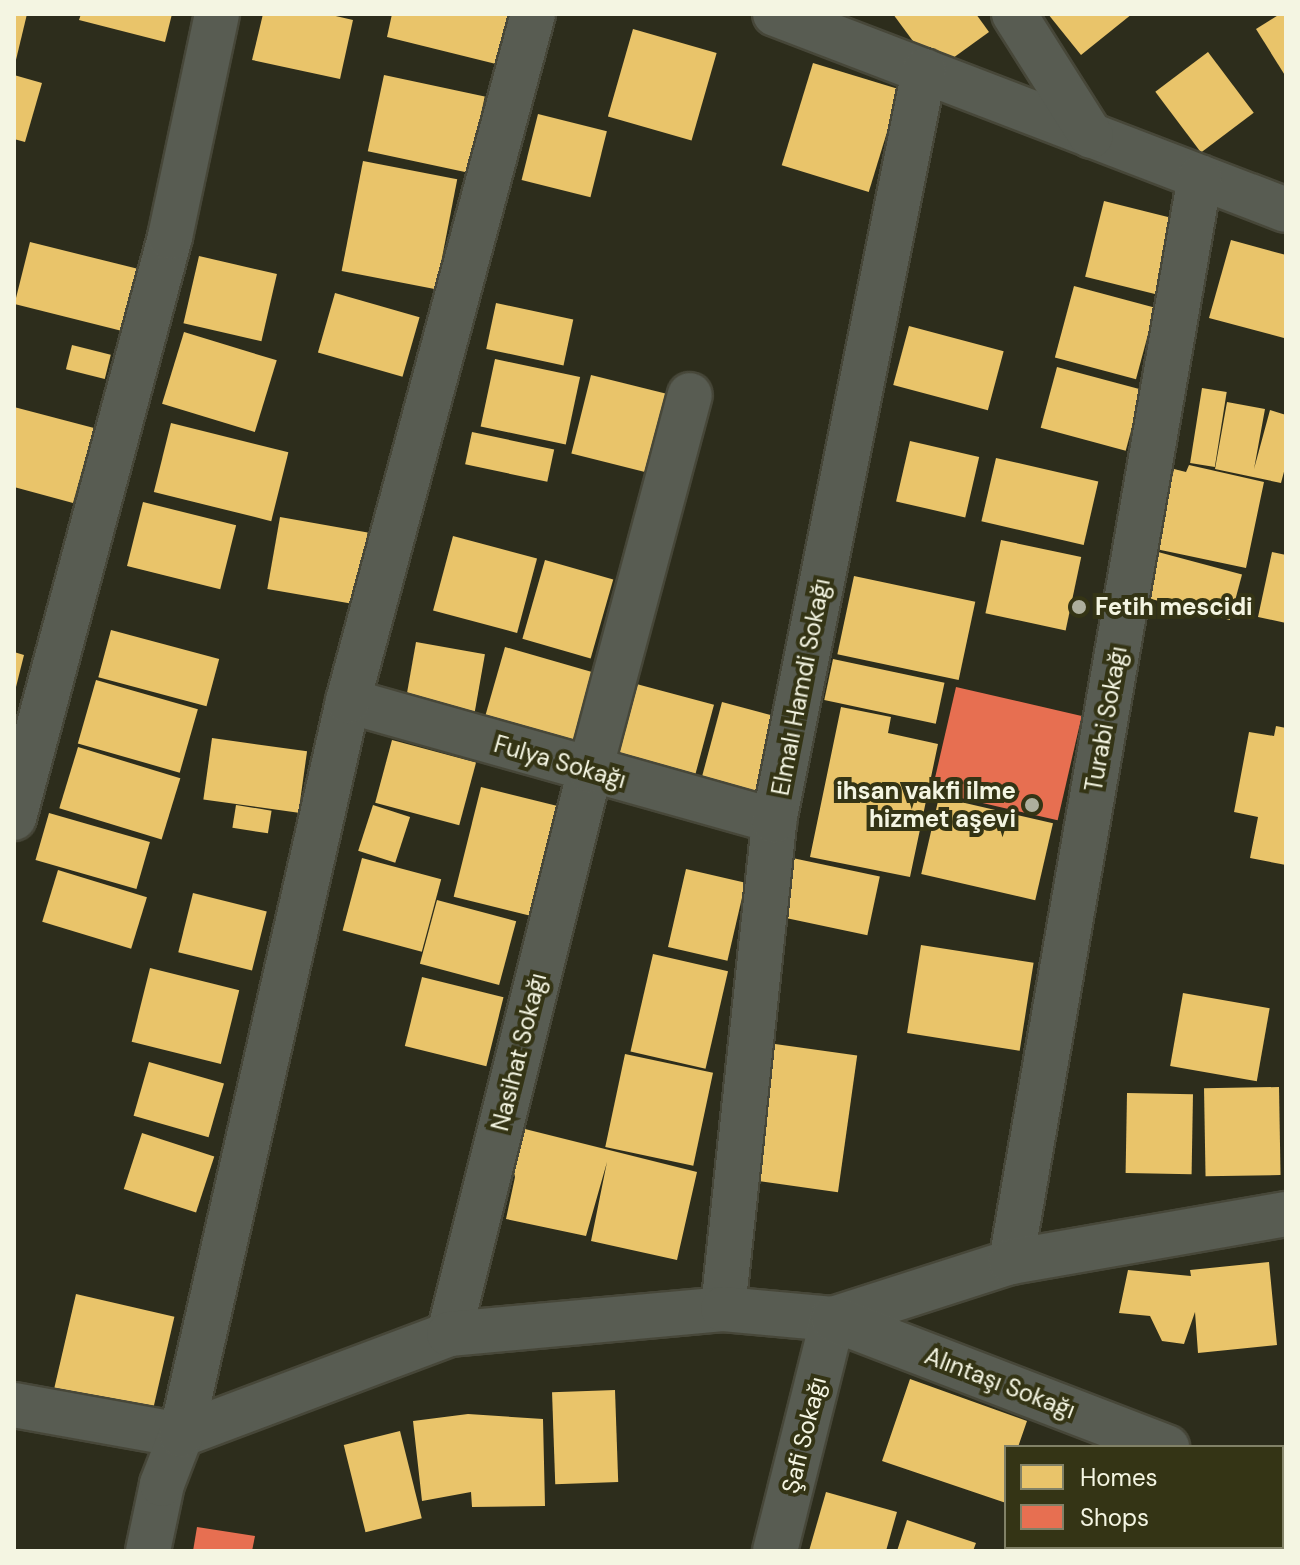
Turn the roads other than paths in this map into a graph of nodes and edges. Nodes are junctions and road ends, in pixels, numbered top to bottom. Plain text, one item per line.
1 (217, 14) edge
2 (533, 14) edge
3 (775, 14) edge
4 (1014, 14) edge
5 (924, 71) junction
6 (1091, 136) junction
7 (1200, 177) junction
8 (1286, 210) edge
9 (690, 395) dead end
10 (348, 701) junction
11 (590, 770) junction
12 (14, 818) edge
13 (774, 821) junction
14 (1286, 1214) edge
15 (1011, 1262) junction
16 (723, 1309) junction
17 (833, 1319) junction
18 (449, 1334) junction
19 (14, 1405) edge
20 (181, 1435) junction
21 (1162, 1445) edge
22 (148, 1551) edge
23 (775, 1551) edge

1 - 12 street
2 - 10 street
3 - 5 street
4 - 6 street
5 - 6 street
5 - 13 street, Elmalı Hamdi Sokağı
6 - 7 street
7 - 8 street
7 - 15 street, Turabi Sokağı
9 - 11 street, Nasihat Sokağı
10 - 11 street, Fulya Sokağı
10 - 20 street
11 - 13 street, Fulya Sokağı
11 - 18 street, Nasihat Sokağı
13 - 16 street, Elmalı Hamdi Sokağı
14 - 15 street
15 - 17 street
16 - 17 street
16 - 18 street
17 - 21 street, Alıntaşı Sokağı
17 - 23 street, Şafi Sokağı
18 - 20 street
19 - 20 street
20 - 22 street

